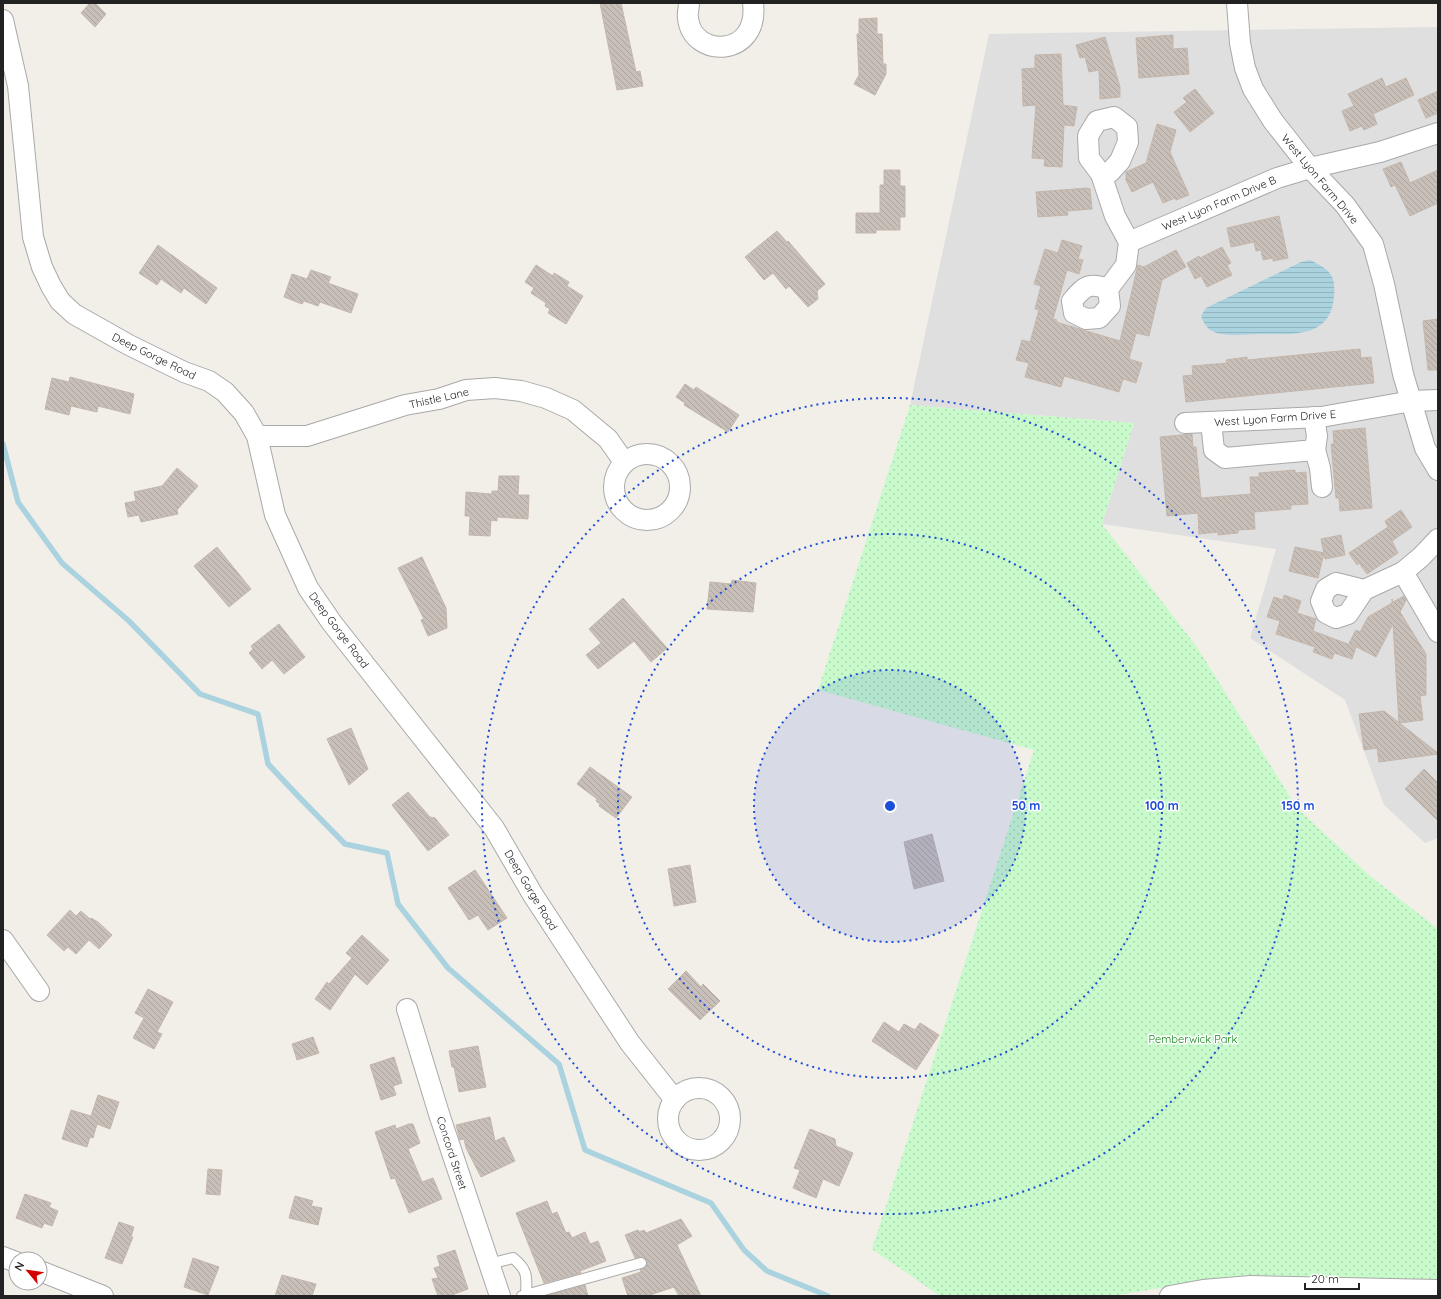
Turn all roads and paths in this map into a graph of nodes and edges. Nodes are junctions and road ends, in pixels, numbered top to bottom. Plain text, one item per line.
1 (689, 3) edge
2 (753, 3) edge
3 (1237, 3) edge
4 (3, 20) edge
5 (1438, 133) edge
6 (1310, 168) junction
7 (1101, 174) dead end
8 (1129, 242) junction
9 (1108, 290) dead end
10 (1438, 400) edge
11 (1412, 401) junction
12 (1314, 417) junction
13 (1185, 422) dead end
14 (1211, 422) junction
15 (257, 436) junction
16 (1315, 450) junction
17 (624, 462) dead end
18 (1438, 470) edge
19 (1322, 487) dead end
20 (1438, 539) edge
21 (1403, 572) junction
22 (1364, 590) dead end
23 (1438, 632) edge
24 (3, 940) edge
25 (39, 991) dead end
26 (407, 1009) dead end
27 (675, 1100) dead end
28 (489, 1264) junction
29 (641, 1264) dead end
30 (48, 1274) edge
31 (1438, 1290) edge
32 (103, 1296) edge
33 (500, 1296) edge
34 (524, 1296) edge
35 (1170, 1296) edge

1 - 2 street
3 - 6 street, West Lyon Farm Drive
4 - 15 street, Deep Gorge Road
5 - 6 street, West Lyon Farm Drive B
6 - 8 street, West Lyon Farm Drive B
6 - 11 street, West Lyon Farm Drive
7 - 8 street
8 - 9 street
10 - 11 street, West Lyon Farm Drive E
11 - 12 street, West Lyon Farm Drive E
11 - 18 street, West Lyon Farm Drive
12 - 14 street, West Lyon Farm Drive E
12 - 16 street
13 - 14 street, West Lyon Farm Drive E
14 - 16 street
15 - 17 street, Thistle Lane
15 - 27 street, Deep Gorge Road
16 - 19 street
20 - 21 street
21 - 22 street
21 - 23 street
24 - 25 street
26 - 28 street, Concord Street
28 - 33 street, Concord Street
28 - 34 lane
29 - 34 lane
30 - 32 street
31 - 35 street

